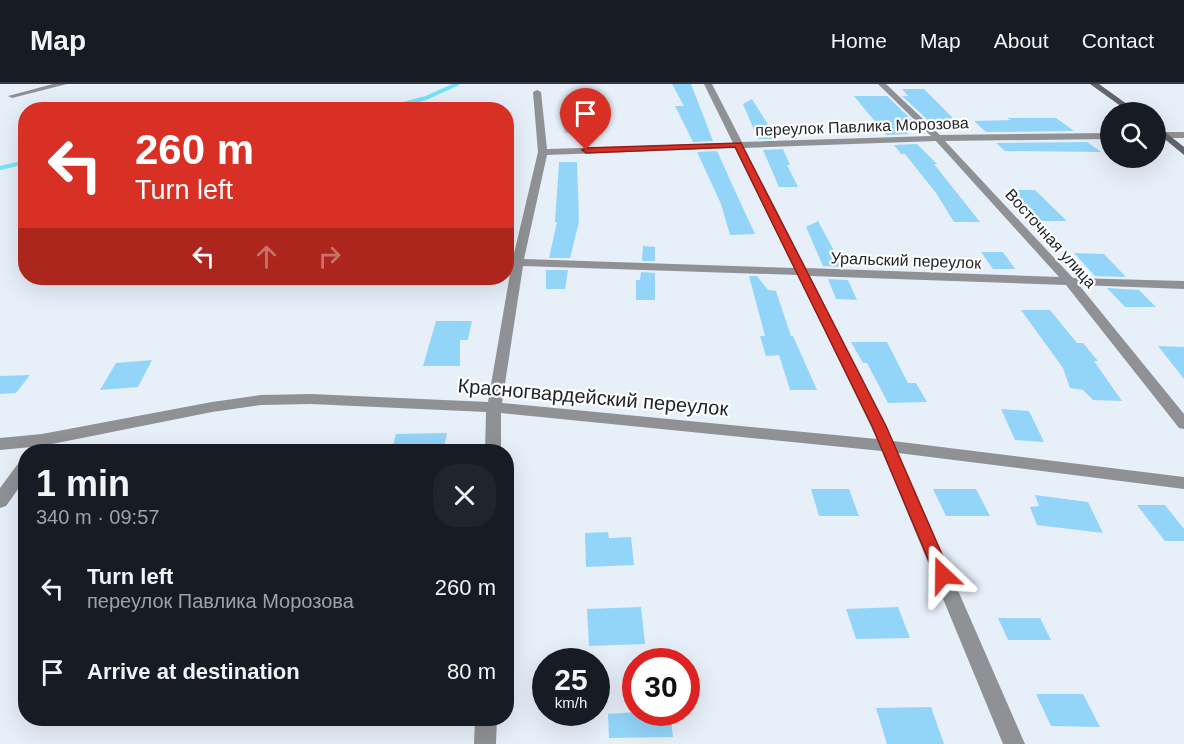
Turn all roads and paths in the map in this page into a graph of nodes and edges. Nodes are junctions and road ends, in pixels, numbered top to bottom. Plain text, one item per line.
1 (63, 84) edge
2 (708, 84) edge
3 (882, 84) edge
4 (1094, 84) edge
5 (537, 92) dead end
6 (12, 96) dead end
7 (1120, 102) edge
8 (1166, 135) joint
9 (1184, 135) edge
10 (1100, 136) edge
11 (938, 138) junction
12 (738, 144) junction
13 (543, 152) junction
14 (1184, 152) edge
15 (519, 262) junction
16 (800, 273) junction
17 (1071, 283) junction
18 (1184, 285) edge
19 (494, 407) junction
20 (1184, 424) edge
21 (0, 444) edge
22 (48, 444) edge
23 (493, 444) edge
24 (18, 445) edge
25 (888, 446) junction
26 (18, 476) edge
27 (1184, 483) edge
28 (0, 501) edge
29 (486, 726) edge
30 (485, 744) edge
31 (1014, 744) edge

1 - 6 street
2 - 12 street
3 - 11 street, Восточная улица
4 - 7 street
5 - 13 street
8 - 9 street
8 - 14 street
10 - 11 street, переулок Павлика Морозова
11 - 12 street, переулок Павлика Морозова
11 - 17 street, Восточная улица
12 - 13 street, переулок Павлика Морозова
12 - 16 street
13 - 15 street
15 - 16 street, Уральский переулок
15 - 19 street
16 - 17 street, Уральский переулок
16 - 25 street
17 - 18 street, Уральский переулок
17 - 20 street, Восточная улица
19 - 22 street, Красногвардейский переулок
19 - 23 street
19 - 25 street, Красногвардейский переулок
21 - 24 street, Красногвардейский переулок
25 - 27 street, Красногвардейский переулок
25 - 31 street
26 - 28 street
29 - 30 street

